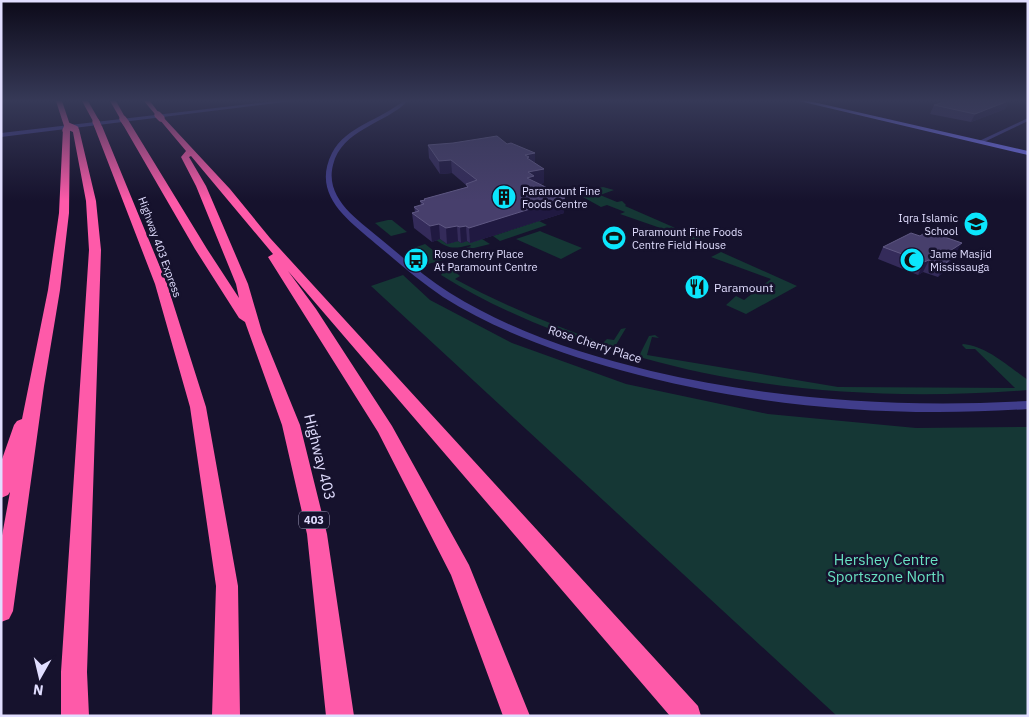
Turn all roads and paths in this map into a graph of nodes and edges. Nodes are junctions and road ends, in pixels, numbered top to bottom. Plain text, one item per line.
1 (69, 134) edge
2 (71, 134) edge
3 (101, 134) edge
4 (132, 134) edge
5 (175, 134) edge
6 (353, 134) edge
7 (947, 134) edge
8 (996, 134) edge
9 (980, 142) junction
10 (190, 152) junction
11 (1028, 153) edge
12 (266, 240) junction
13 (255, 332) junction
14 (36, 386) junction
15 (1028, 405) edge
16 (1, 490) edge
17 (1, 612) edge
18 (625, 642) junction
19 (75, 716) edge
20 (226, 716) edge
21 (340, 716) edge
22 (517, 716) edge
23 (688, 716) edge
24 (700, 716) edge

1 - 14 highway
2 - 19 highway
3 - 20 highway, Highway 403 Express
4 - 13 highway, Highway 403 Express / 403
5 - 10 highway
6 - 15 street, Rose Cherry Place
7 - 9 main road
8 - 9 street
9 - 11 main road
10 - 12 highway
10 - 13 highway
12 - 18 highway
12 - 22 highway
13 - 21 highway, Highway 403 / 403
14 - 16 highway
14 - 17 highway
18 - 23 highway
18 - 24 highway

